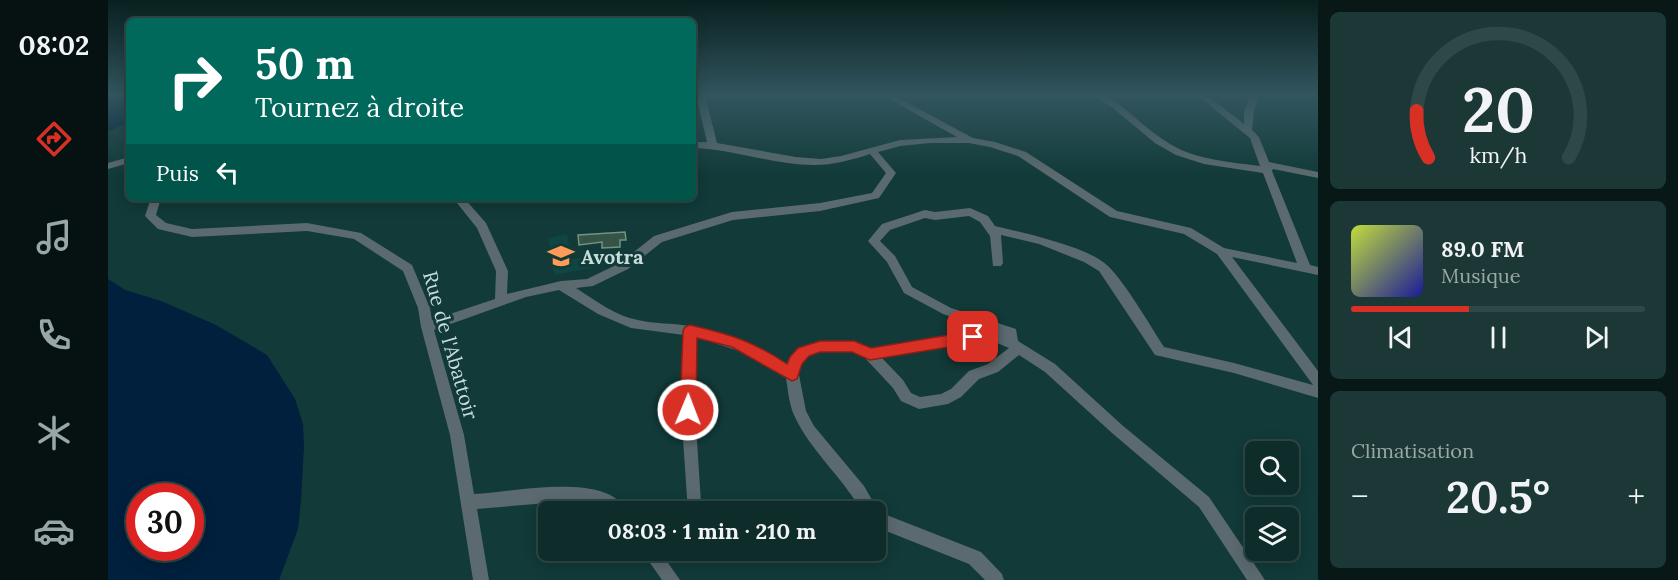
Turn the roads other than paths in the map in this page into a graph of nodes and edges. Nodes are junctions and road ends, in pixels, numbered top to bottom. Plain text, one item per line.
1 (706, 122) edge
2 (936, 122) edge
3 (1135, 122) edge
4 (1238, 122) edge
5 (1248, 122) edge
6 (1248, 129) junction
7 (970, 140) junction
8 (712, 144) junction
9 (696, 145) edge
10 (872, 151) junction
11 (126, 161) edge
12 (108, 166) edge
13 (1267, 168) junction
14 (1318, 176) edge
15 (155, 201) edge
16 (461, 201) edge
17 (991, 229) junction
18 (1221, 251) junction
19 (998, 263) dead end
20 (1305, 267) junction
21 (1318, 271) edge
22 (561, 285) junction
23 (501, 302) junction
24 (427, 327) junction
25 (690, 331) junction
26 (1015, 345) junction
27 (870, 354) junction
28 (792, 375) junction
29 (1318, 381) edge
30 (1318, 392) edge
31 (603, 501) edge
32 (693, 501) edge
33 (865, 501) edge
34 (468, 502) junction
35 (886, 523) edge
36 (658, 561) edge
37 (481, 580) edge
38 (672, 580) edge
39 (996, 580) edge
40 (1257, 580) edge

1 - 8 street
2 - 7 street
3 - 13 street
4 - 6 street
5 - 6 street
6 - 13 street
7 - 10 street
7 - 18 street
8 - 9 street
8 - 10 street
10 - 22 street
11 - 12 street
13 - 14 street
13 - 20 street
15 - 24 street, Rue de l'Abattoir
16 - 23 street
17 - 19 street
17 - 26 street
17 - 30 street
18 - 20 street
18 - 29 street
20 - 21 street
22 - 23 street
22 - 25 street
23 - 24 street
24 - 34 street, Rue de l'Abattoir
25 - 28 street
25 - 32 street
26 - 27 street
26 - 27 street
26 - 40 street
27 - 28 street
28 - 33 street
31 - 34 street
34 - 37 street, Rue de l'Abattoir
35 - 39 street
36 - 38 street

